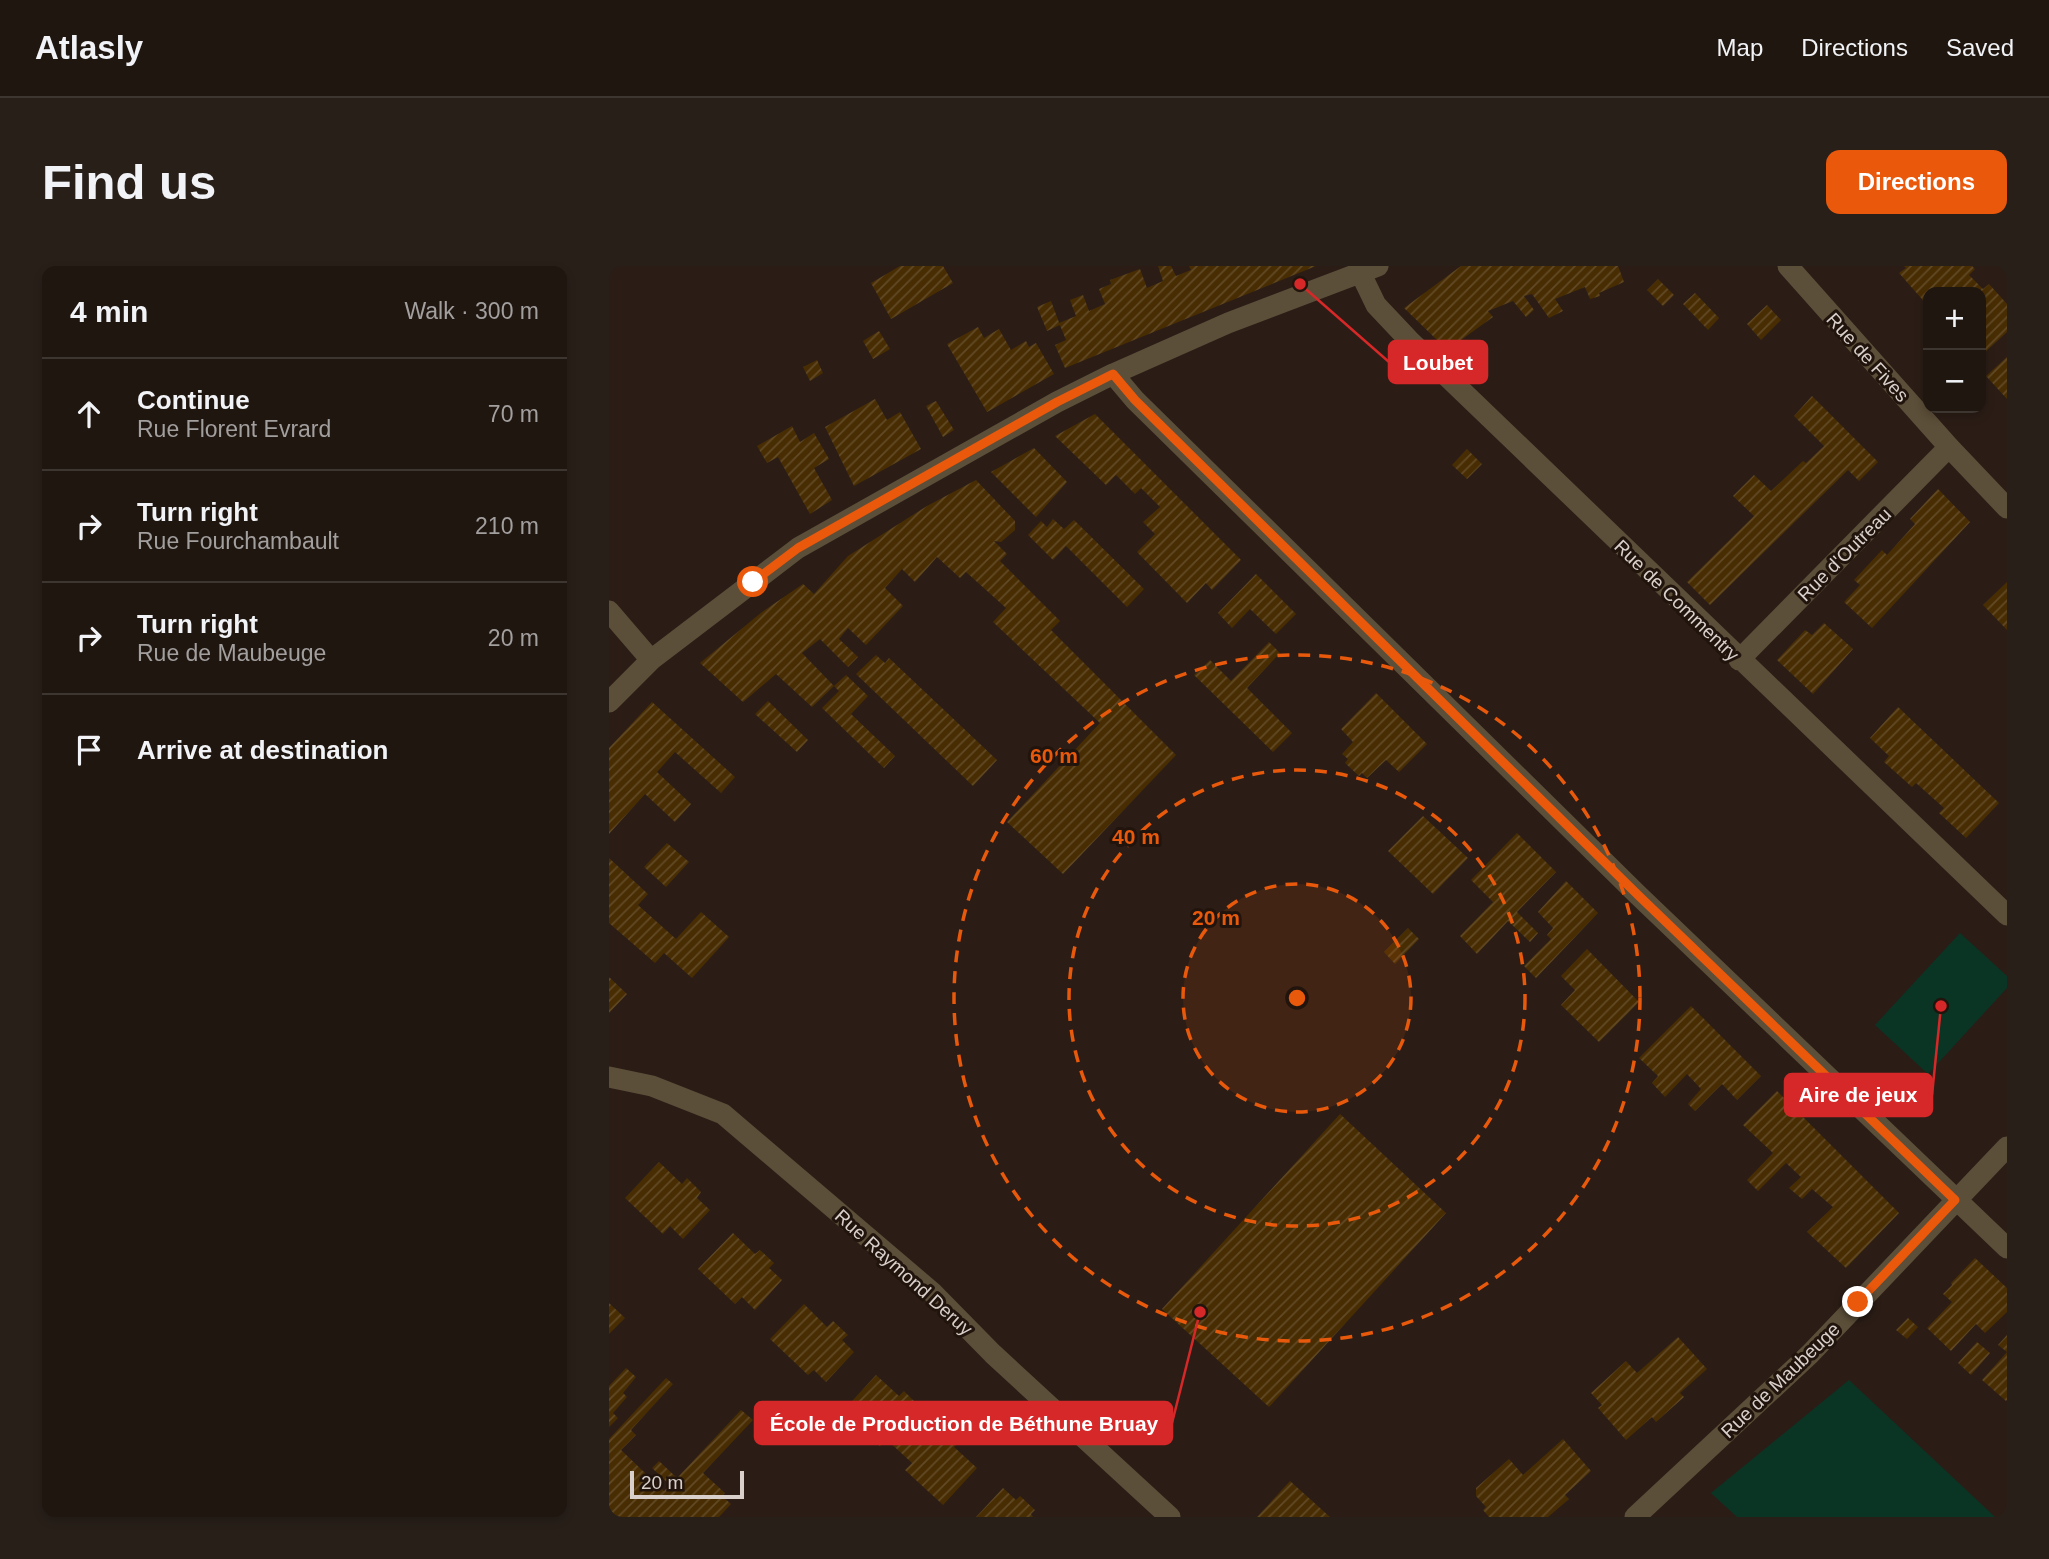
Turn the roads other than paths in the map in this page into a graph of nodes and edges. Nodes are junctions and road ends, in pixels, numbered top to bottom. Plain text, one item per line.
1 (1788, 266) edge
2 (1370, 270) edge
3 (1113, 374) junction
4 (1949, 447) junction
5 (2007, 508) edge
6 (609, 611) edge
7 (651, 660) junction
8 (1739, 660) junction
9 (609, 702) edge
10 (2007, 915) edge
11 (609, 1077) edge
12 (2007, 1147) edge
13 (1955, 1200) junction
14 (2007, 1248) edge
15 (1170, 1517) edge
16 (1635, 1517) edge

1 - 4 street, Rue de Fives
2 - 3 street
2 - 8 street, Rue de Commentry
3 - 7 street
3 - 13 street
4 - 5 street, Rue de Fives
4 - 8 street, Rue d'Outreau
6 - 7 street
7 - 9 street
8 - 10 street, Rue de Commentry
11 - 15 street, Rue Raymond Deruy
12 - 13 street, Rue de Maubeuge
13 - 14 street
13 - 16 street, Rue de Maubeuge

